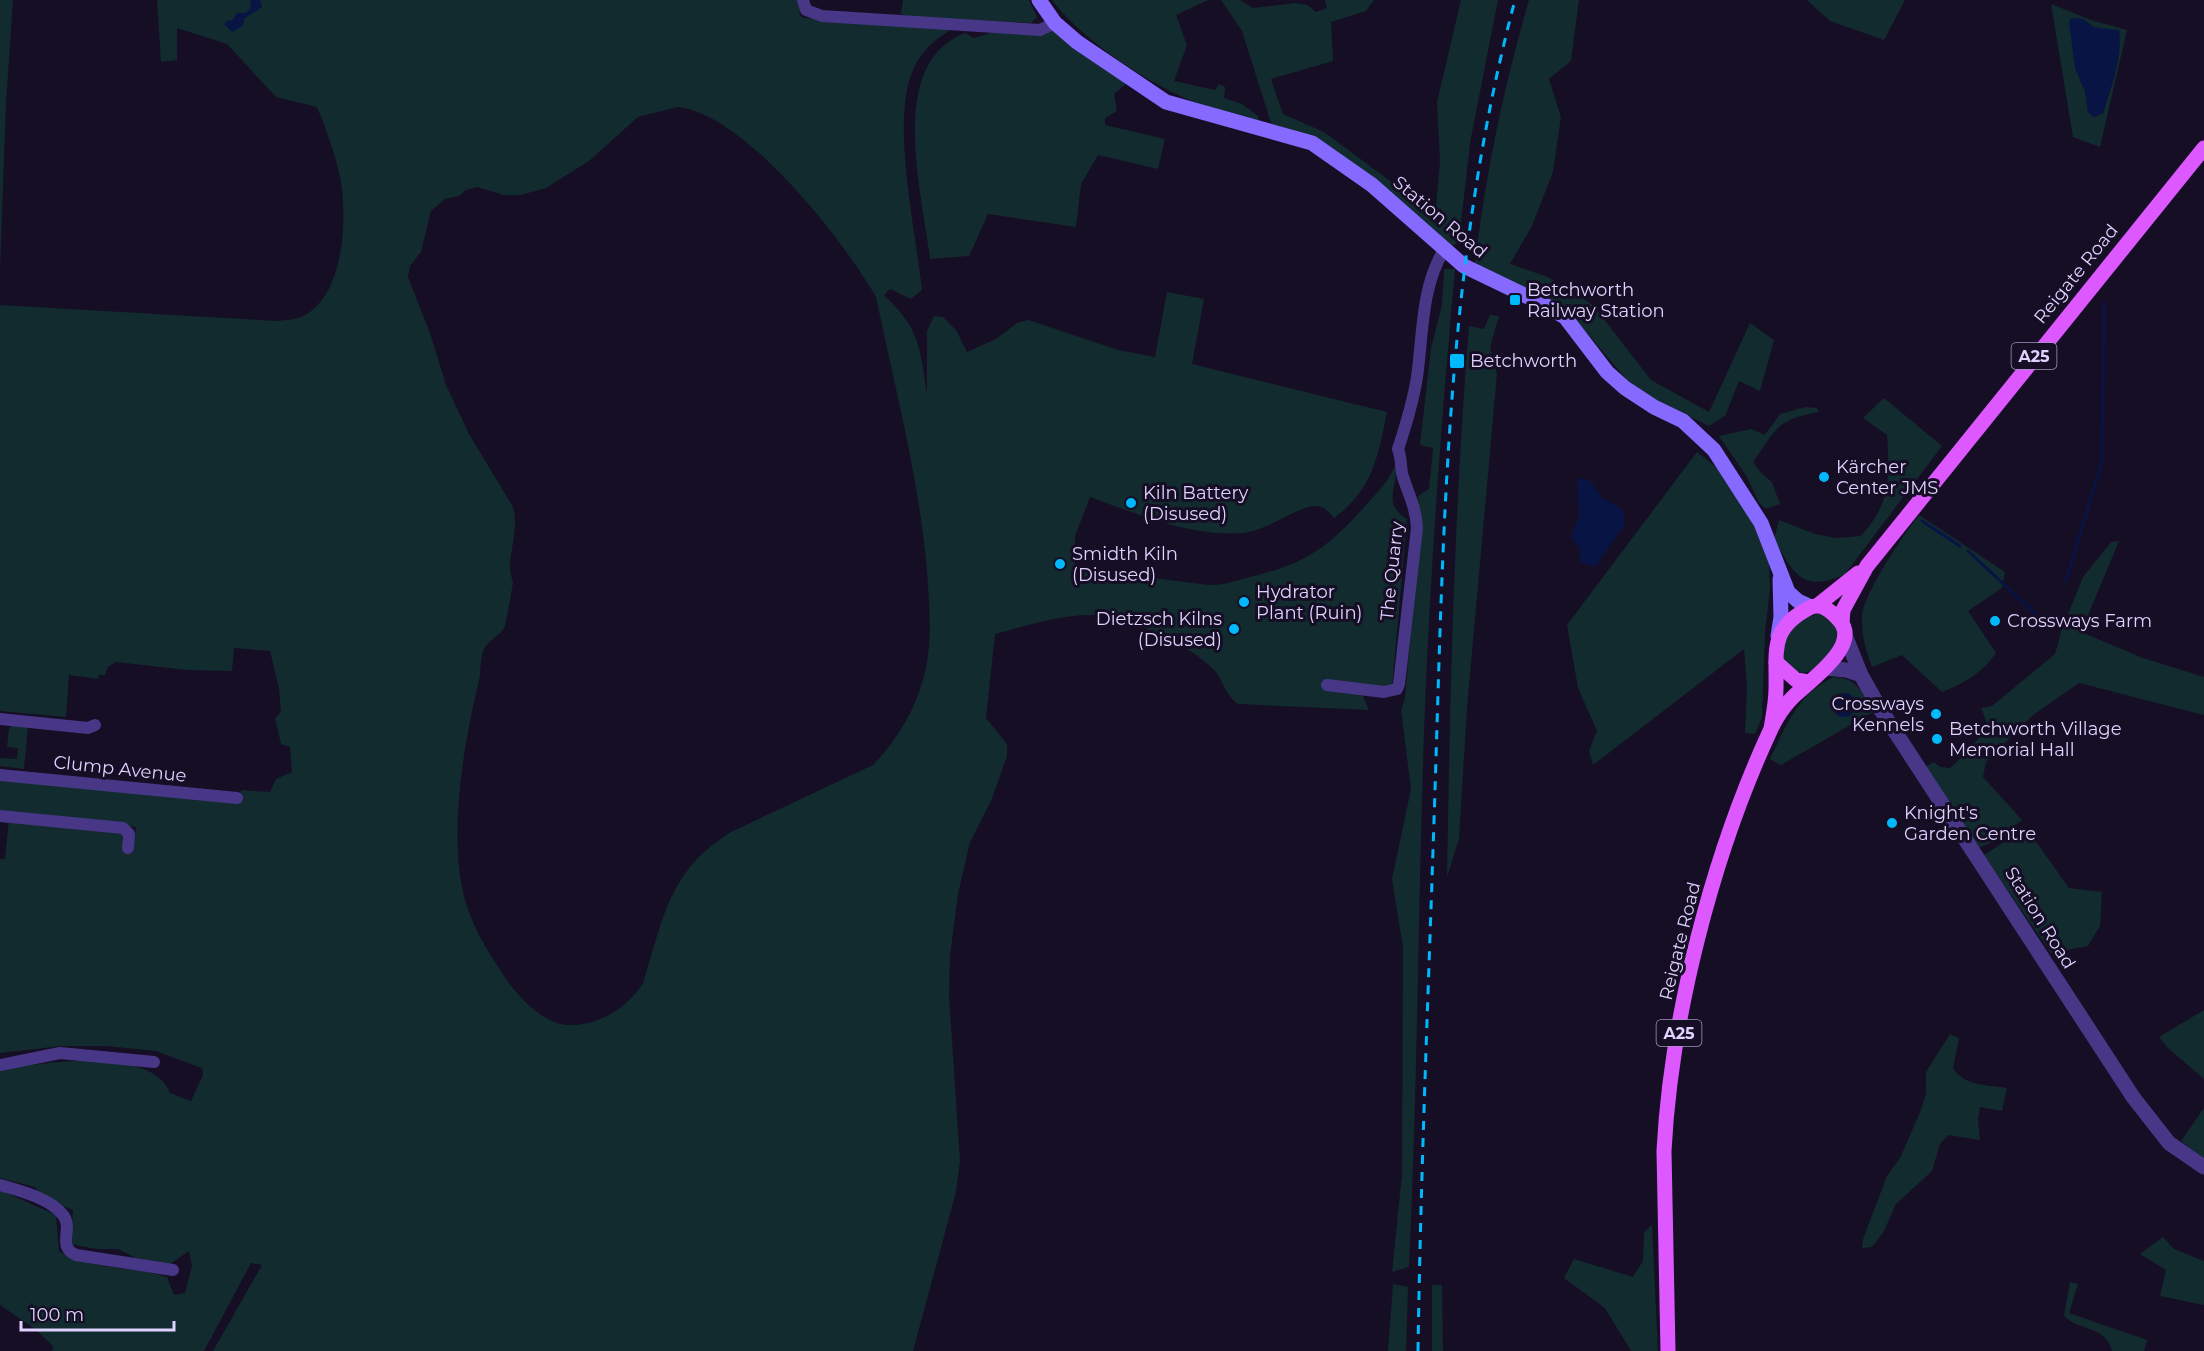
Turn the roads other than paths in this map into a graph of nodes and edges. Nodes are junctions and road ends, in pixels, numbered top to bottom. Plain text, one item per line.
1 (803, 0) edge
2 (1039, 0) edge
3 (1055, 23) junction
4 (2204, 148) edge
5 (1444, 250) junction
6 (1867, 566) junction
7 (1779, 574) junction
8 (1815, 606) junction
9 (1843, 629) junction
10 (1778, 636) junction
11 (1776, 662) junction
12 (1826, 668) junction
13 (1861, 675) junction
14 (1809, 682) junction
15 (1327, 685) dead end
16 (0, 719) edge
17 (95, 725) dead end
18 (1771, 729) junction
19 (0, 775) edge
20 (237, 798) dead end
21 (0, 816) edge
22 (128, 848) dead end
23 (154, 1062) dead end
24 (0, 1065) edge
25 (2204, 1167) edge
26 (0, 1185) edge
27 (172, 1270) dead end
28 (1668, 1351) edge

1 - 3 street
2 - 3 main road, Station Road
3 - 5 main road, Station Road
4 - 6 main road, Reigate Road / A25
5 - 7 main road, Station Road
5 - 15 street, The Quarry
6 - 8 main road, Reigate Road / A25
6 - 9 main road, Reigate Road / A25
7 - 8 main road, Station Road
7 - 10 main road, Station Road
8 - 9 main road
8 - 10 main road
9 - 12 main road
9 - 13 street, Station Road
10 - 11 main road
11 - 14 main road
11 - 18 main road, Reigate Road / A25
12 - 13 street
12 - 14 main road
13 - 25 street, Station Road
14 - 18 main road, Reigate Road / A25
16 - 17 street
18 - 28 main road, Reigate Road / A25
19 - 20 street, Clump Avenue
21 - 22 street
23 - 24 street
26 - 27 street

